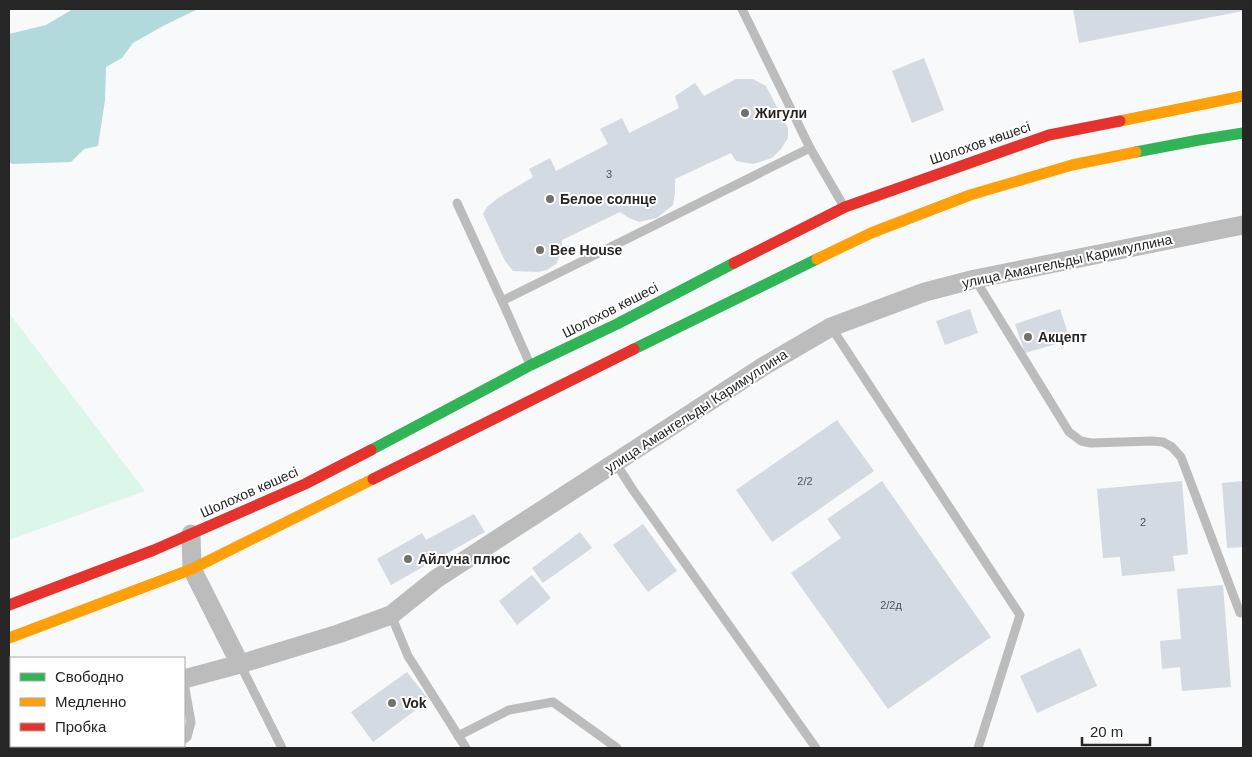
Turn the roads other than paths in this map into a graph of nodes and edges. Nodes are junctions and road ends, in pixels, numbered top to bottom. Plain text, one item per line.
1 (742, 9) edge
2 (1243, 96) edge
3 (1243, 132) edge
4 (810, 148) junction
5 (457, 203) dead end
6 (845, 207) junction
7 (1243, 224) edge
8 (975, 278) junction
9 (502, 301) junction
10 (830, 327) junction
11 (531, 365) junction
12 (615, 462) junction
13 (191, 534) junction
14 (192, 569) junction
15 (9, 605) edge
16 (1240, 613) dead end
17 (392, 615) junction
18 (9, 638) edge
19 (240, 664) junction
20 (185, 679) edge
21 (185, 689) edge
22 (458, 736) junction
23 (185, 738) edge
24 (282, 748) edge
25 (466, 748) edge
26 (617, 748) edge
27 (816, 748) edge
28 (978, 748) edge

1 - 4 lane
2 - 6 highway, Шолохов көшесі
3 - 14 highway
4 - 6 lane
4 - 9 lane
5 - 9 lane
6 - 11 highway, Шолохов көшесі
7 - 8 street, улица Амангельды Каримуллина
8 - 10 street, улица Амангельды Каримуллина
8 - 16 lane
9 - 11 lane
10 - 12 street, улица Амангельды Каримуллина
10 - 28 lane
11 - 13 highway, Шолохов көшесі
12 - 17 street, улица Амангельды Каримуллина
12 - 27 lane
13 - 14 street
13 - 15 highway, Шолохов көшесі
14 - 18 highway
14 - 19 street
17 - 19 street, улица Амангельды Каримуллина
17 - 22 lane
19 - 20 street, улица Амангельды Каримуллина
19 - 24 lane
21 - 23 lane
22 - 25 lane
22 - 26 lane

